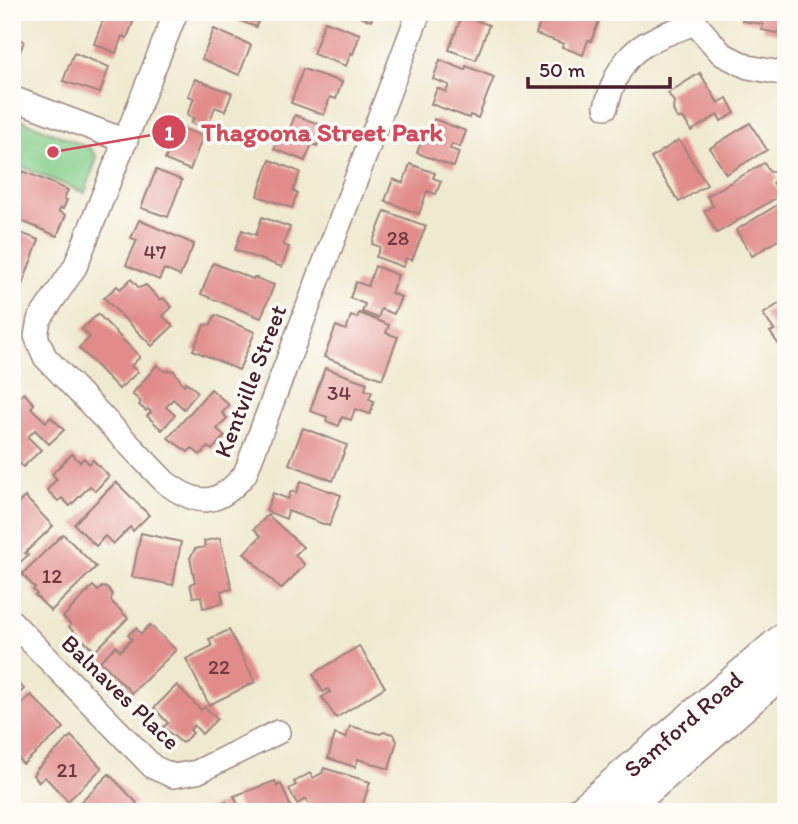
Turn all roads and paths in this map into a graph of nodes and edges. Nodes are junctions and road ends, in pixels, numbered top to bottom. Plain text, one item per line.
1 (176, 12) edge
2 (419, 12) edge
3 (695, 18) edge
4 (786, 74) edge
5 (12, 98) edge
6 (606, 107) dead end
7 (126, 141) junction
8 (12, 622) edge
9 (786, 636) edge
10 (786, 669) edge
11 (278, 732) dead end
12 (580, 812) edge
13 (622, 812) edge

1 - 7 street, Kentville Street
2 - 7 street, Kentville Street
3 - 4 street
3 - 6 street
5 - 7 street
8 - 11 street, Balnaves Place
9 - 12 main road, Samford Road
10 - 13 main road, Samford Road

